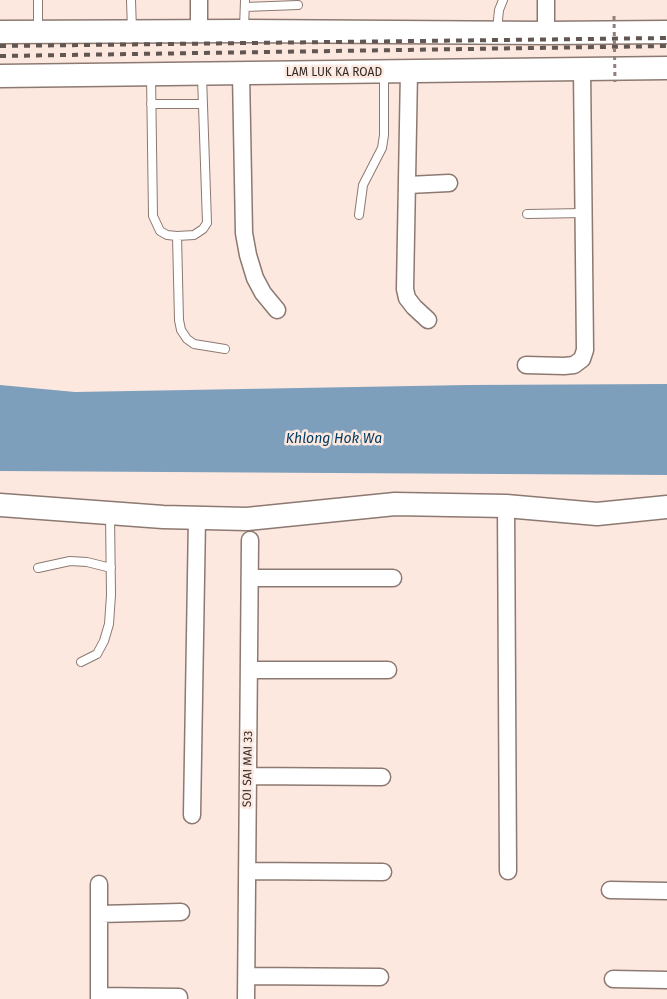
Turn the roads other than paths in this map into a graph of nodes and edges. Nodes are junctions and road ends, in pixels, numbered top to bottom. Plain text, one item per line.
1 (38, 0) edge
2 (131, 0) edge
3 (199, 0) edge
4 (503, 0) edge
5 (546, 0) edge
6 (245, 3) edge
7 (298, 5) dead end
8 (199, 31) junction
9 (244, 31) junction
10 (0, 32) edge
11 (38, 32) junction
12 (132, 32) junction
13 (497, 32) junction
14 (667, 32) edge
15 (546, 33) junction
16 (667, 68) edge
17 (582, 70) junction
18 (409, 71) junction
19 (384, 72) junction
20 (241, 73) junction
21 (151, 74) junction
22 (202, 74) junction
23 (0, 76) edge
24 (151, 104) junction
25 (203, 104) junction
26 (449, 183) dead end
27 (408, 185) junction
28 (584, 212) junction
29 (527, 214) dead end
30 (359, 215) dead end
31 (177, 236) junction
32 (277, 310) dead end
33 (428, 320) dead end
34 (225, 349) dead end
35 (526, 365) dead end
36 (0, 505) edge
37 (506, 506) junction
38 (667, 508) edge
39 (110, 512) junction
40 (197, 518) junction
41 (250, 540) dead end
42 (38, 568) dead end
43 (111, 568) junction
44 (250, 578) junction
45 (393, 578) dead end
46 (81, 662) dead end
47 (249, 670) junction
48 (388, 670) dead end
49 (248, 776) junction
50 (382, 777) dead end
51 (192, 814) dead end
52 (247, 871) junction
53 (508, 871) dead end
54 (383, 872) dead end
55 (99, 884) dead end
56 (610, 890) dead end
57 (667, 891) edge
58 (181, 912) dead end
59 (99, 914) junction
60 (246, 976) junction
61 (380, 977) dead end
62 (613, 979) dead end
63 (667, 980) edge
64 (179, 997) dead end
65 (99, 998) edge
66 (246, 999) edge

1 - 11 lane
2 - 12 lane
3 - 8 street
4 - 13 lane
5 - 15 street
6 - 7 lane
6 - 9 lane
8 - 9 main road
8 - 12 main road
9 - 13 main road
10 - 11 main road
11 - 12 main road
13 - 15 main road
14 - 15 main road
16 - 17 main road, LAM LUK KA ROAD
17 - 18 main road, LAM LUK KA ROAD
17 - 28 street
18 - 19 main road, LAM LUK KA ROAD
18 - 27 street
19 - 20 main road, LAM LUK KA ROAD
19 - 30 lane
20 - 22 main road, LAM LUK KA ROAD
20 - 32 street
21 - 22 main road, LAM LUK KA ROAD
21 - 23 main road, LAM LUK KA ROAD
21 - 24 lane
22 - 25 lane
24 - 25 lane
24 - 31 lane
25 - 31 lane
26 - 27 street
27 - 33 street
28 - 29 lane
28 - 35 street
31 - 34 lane
36 - 39 main road
37 - 38 main road
37 - 40 main road
37 - 53 street
39 - 40 main road
39 - 43 lane
40 - 51 street
41 - 44 street, SOI SAI MAI 33
42 - 43 lane
43 - 46 lane
44 - 45 street
44 - 47 street, SOI SAI MAI 33
47 - 48 street
47 - 49 street, SOI SAI MAI 33
49 - 50 street
49 - 52 street, SOI SAI MAI 33
52 - 54 street
52 - 60 street, SOI SAI MAI 33
55 - 59 street
56 - 57 street
58 - 59 street
59 - 65 street
60 - 61 street
60 - 66 street, SOI SAI MAI 33
62 - 63 street
64 - 65 street

